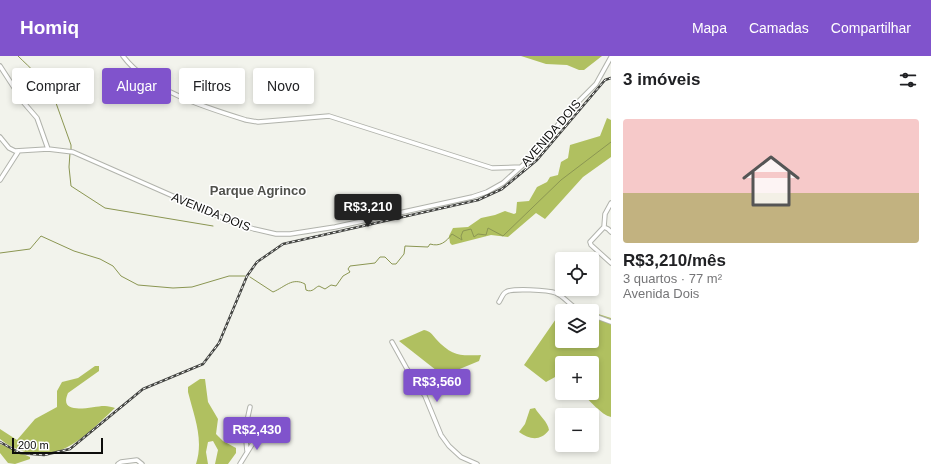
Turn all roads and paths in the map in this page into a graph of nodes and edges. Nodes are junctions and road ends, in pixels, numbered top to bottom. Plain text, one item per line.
1 (124, 56) edge
2 (611, 57) edge
3 (0, 66) edge
4 (0, 137) edge
5 (48, 149) junction
6 (18, 152) junction
7 (522, 167) junction
8 (0, 180) edge
9 (611, 203) edge
10 (604, 228) junction
11 (611, 232) edge
12 (611, 263) edge
13 (499, 302) dead end
14 (572, 304) edge
15 (599, 318) edge
16 (611, 322) edge
17 (392, 342) dead end
18 (250, 407) dead end
19 (261, 430) dead end
20 (248, 452) junction
21 (118, 464) edge
22 (142, 464) edge
23 (240, 464) edge
24 (477, 464) edge

1 - 7 street
2 - 7 street, AVENIDA DOIS
3 - 5 street
4 - 6 street
5 - 6 street, AVENIDA DOIS
5 - 7 street, AVENIDA DOIS
6 - 8 street
9 - 10 street
10 - 11 street
10 - 12 street
13 - 14 street
15 - 16 street
17 - 24 street
18 - 20 street
19 - 20 street
20 - 23 street
21 - 22 street

